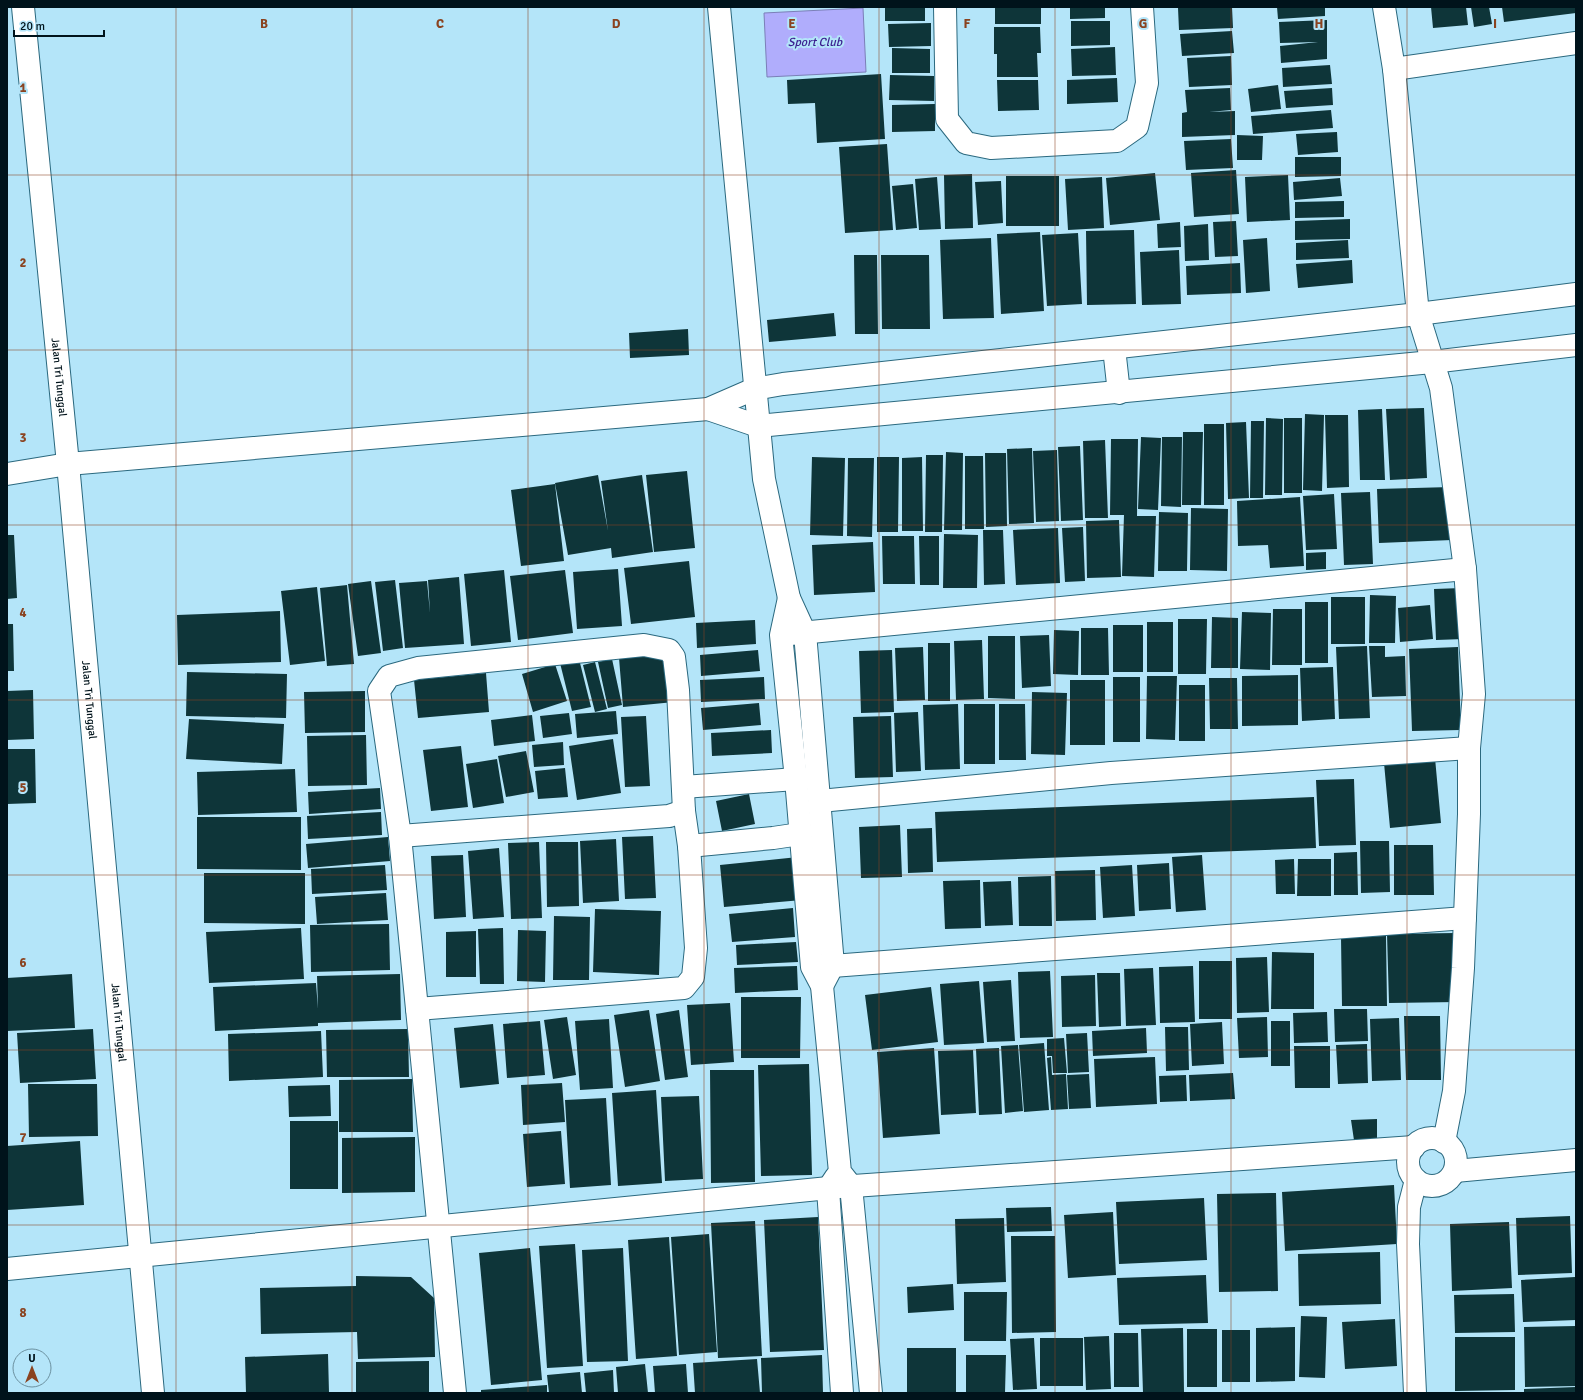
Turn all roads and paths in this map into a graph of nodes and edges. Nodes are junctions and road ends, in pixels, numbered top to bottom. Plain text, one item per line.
1 (23, 7) edge
2 (719, 7) edge
3 (945, 7) edge
4 (1142, 7) edge
5 (1384, 7) edge
6 (1576, 43) edge
7 (1394, 69) junction
8 (1576, 294) edge
9 (1418, 314) junction
10 (1576, 345) edge
11 (1114, 348) junction
12 (1432, 362) junction
13 (754, 389) junction
14 (1119, 393) junction
15 (708, 409) junction
16 (758, 426) junction
17 (68, 464) junction
18 (7, 474) edge
19 (1465, 568) junction
20 (789, 598) junction
21 (805, 633) junction
22 (781, 635) junction
23 (1469, 748) junction
24 (796, 779) junction
25 (683, 787) junction
26 (820, 801) junction
27 (684, 811) junction
28 (800, 834) junction
29 (400, 836) junction
30 (689, 846) junction
31 (1465, 918) junction
32 (822, 966) junction
33 (417, 1009) junction
34 (1444, 1142) junction
35 (1414, 1147) junction
36 (1576, 1160) edge
37 (1455, 1171) junction
38 (1416, 1180) junction
39 (840, 1182) junction
40 (439, 1227) junction
41 (140, 1256) junction
42 (7, 1269) edge
43 (153, 1393) edge
44 (455, 1393) edge
45 (842, 1393) edge
46 (871, 1393) edge
47 (1415, 1393) edge

1 - 17 street, Jalan Tri Tunggal
2 - 13 street
3 - 4 street
5 - 7 street
6 - 7 street
7 - 9 street
8 - 9 street
9 - 11 street
9 - 12 street
10 - 12 street
11 - 13 street
11 - 14 street
12 - 14 street
12 - 19 street
13 - 15 street
13 - 16 street
14 - 16 street
15 - 16 street
15 - 17 street
16 - 20 street
17 - 18 street
17 - 41 street, Jalan Tri Tunggal
19 - 21 street
19 - 23 street
20 - 21 street
20 - 22 street
21 - 22 street
21 - 26 street
22 - 24 street
23 - 26 street
23 - 31 street
24 - 25 street
24 - 28 street
25 - 27 street
25 - 29 street
26 - 32 street
27 - 29 street
27 - 30 street
28 - 30 street
28 - 32 street
29 - 33 street
30 - 33 street
31 - 32 street
31 - 34 street
32 - 39 street
33 - 40 street
34 - 35 street
34 - 37 street
35 - 38 street
35 - 39 street
36 - 37 street
37 - 38 street
38 - 47 street
39 - 40 street
39 - 45 street
39 - 46 street
40 - 41 street
40 - 44 street
41 - 42 street
41 - 43 street, Jalan Tri Tunggal

